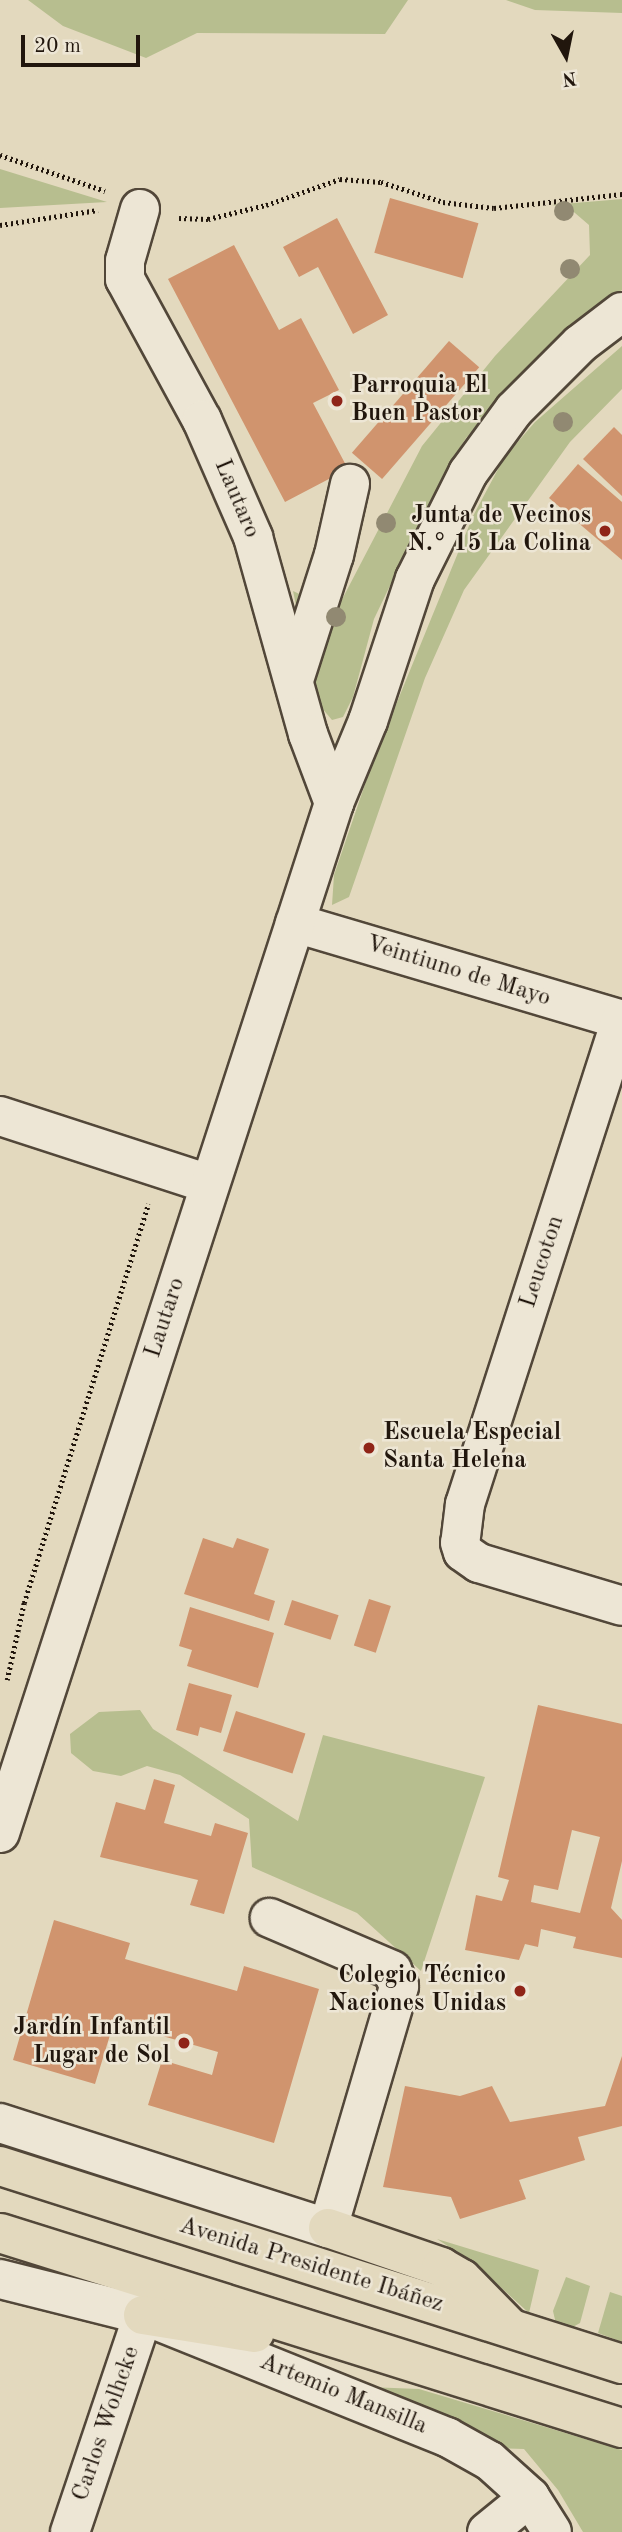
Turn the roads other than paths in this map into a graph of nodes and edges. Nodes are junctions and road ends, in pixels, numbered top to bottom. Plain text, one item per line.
1 (140, 208) road end
2 (622, 312) edge
3 (349, 484) dead end
4 (293, 680) junction
5 (334, 803) junction
6 (295, 923) junction
7 (622, 1020) edge
8 (0, 1116) edge
9 (209, 1184) junction
10 (622, 1606) edge
11 (0, 1833) edge
12 (270, 1918) dead end
13 (0, 2123) edge
14 (0, 2166) edge
15 (328, 2228) junction
16 (0, 2233) edge
17 (0, 2279) edge
18 (143, 2315) junction
19 (509, 2327) junction
20 (622, 2364) edge
21 (431, 2368) junction
22 (622, 2428) edge
23 (530, 2497) junction
24 (70, 2532) edge
25 (487, 2532) edge
26 (552, 2532) edge

1 - 4 street, Lautaro
2 - 5 street, Lautaro
3 - 4 street
4 - 5 street, Lautaro
5 - 6 street, Lautaro
6 - 7 street, Veintiuno de Mayo
6 - 9 street, Lautaro
7 - 10 street, Leucoton
8 - 9 street
9 - 11 street, Lautaro
12 - 15 street
13 - 15 street, Avenida Presidente Ibáñez
14 - 19 main road, Avenida Presidente Ibáñez
15 - 19 main road
16 - 21 main road
17 - 18 street
18 - 21 main road
18 - 23 street, Artemio Mansilla
18 - 24 street, Carlos Wolhcke
19 - 20 main road, Avenida Presidente Ibáñez
21 - 22 main road
23 - 25 street
23 - 26 street, Artemio Mansilla

